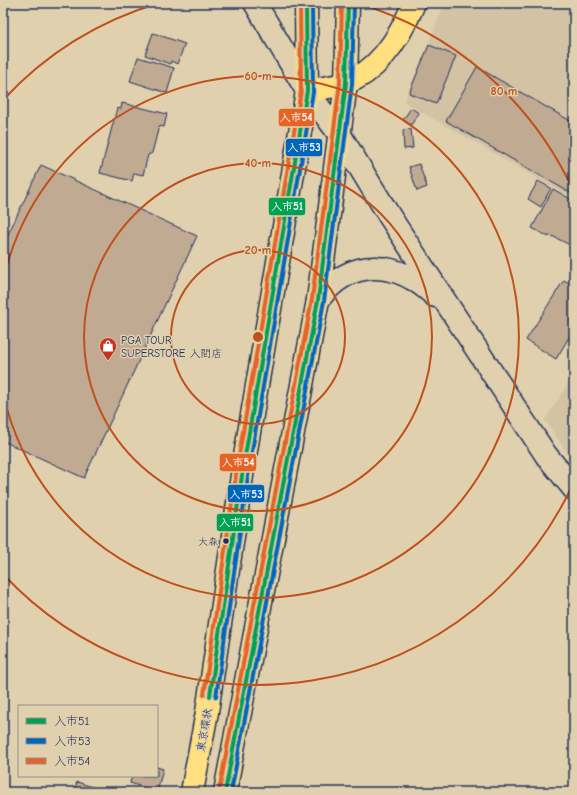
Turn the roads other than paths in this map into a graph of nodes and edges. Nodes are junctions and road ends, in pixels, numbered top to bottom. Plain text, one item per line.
1 (255, 3) edge
2 (306, 3) edge
3 (348, 3) edge
4 (414, 3) edge
5 (346, 83) junction
6 (307, 91) junction
7 (340, 135) junction
8 (318, 300) junction
9 (452, 312) junction
10 (574, 489) edge
11 (192, 792) edge
12 (225, 792) edge

1 - 6 street
2 - 6 main road, 東京環状
3 - 5 main road
4 - 5 main road
5 - 6 main road
5 - 7 main road
6 - 7 street
6 - 11 main road, 東京環状
7 - 8 main road
7 - 9 street
8 - 9 street
8 - 12 main road
9 - 10 street

